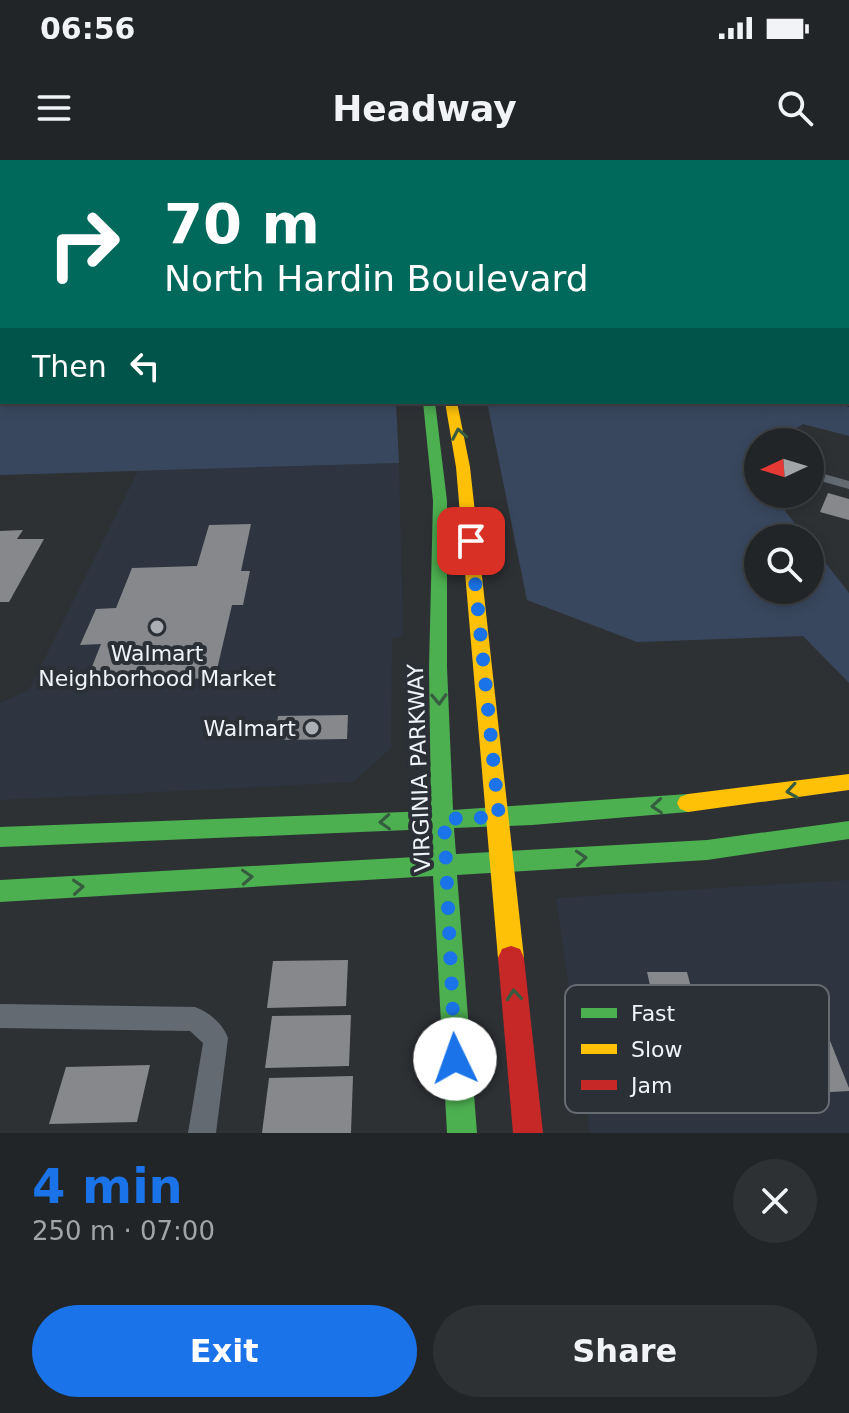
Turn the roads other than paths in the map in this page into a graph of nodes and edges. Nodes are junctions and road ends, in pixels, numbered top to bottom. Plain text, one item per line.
1 (429, 404) edge
2 (451, 404) edge
3 (438, 467) junction
4 (463, 467) junction
5 (824, 478) edge
6 (849, 485) edge
7 (849, 782) edge
8 (499, 817) junction
9 (444, 819) junction
10 (849, 830) edge
11 (0, 837) edge
12 (503, 864) junction
13 (446, 865) junction
14 (0, 891) edge
15 (0, 1016) edge
16 (202, 1133) edge
17 (462, 1133) edge
18 (528, 1133) edge

1 - 3 main road, VIRGINIA PARKWAY
4 -> 2 main road
3 - 4 main road
3 -> 9 main road, VIRGINIA PARKWAY
4 - 8 main road
5 - 6 street
7 -> 8 main road
8 - 9 main road
8 - 12 main road
9 -> 11 main road
9 - 13 main road, VIRGINIA PARKWAY
12 -> 10 main road
12 - 13 main road
18 -> 12 main road
14 -> 13 main road
13 - 17 main road, VIRGINIA PARKWAY
15 - 16 street

